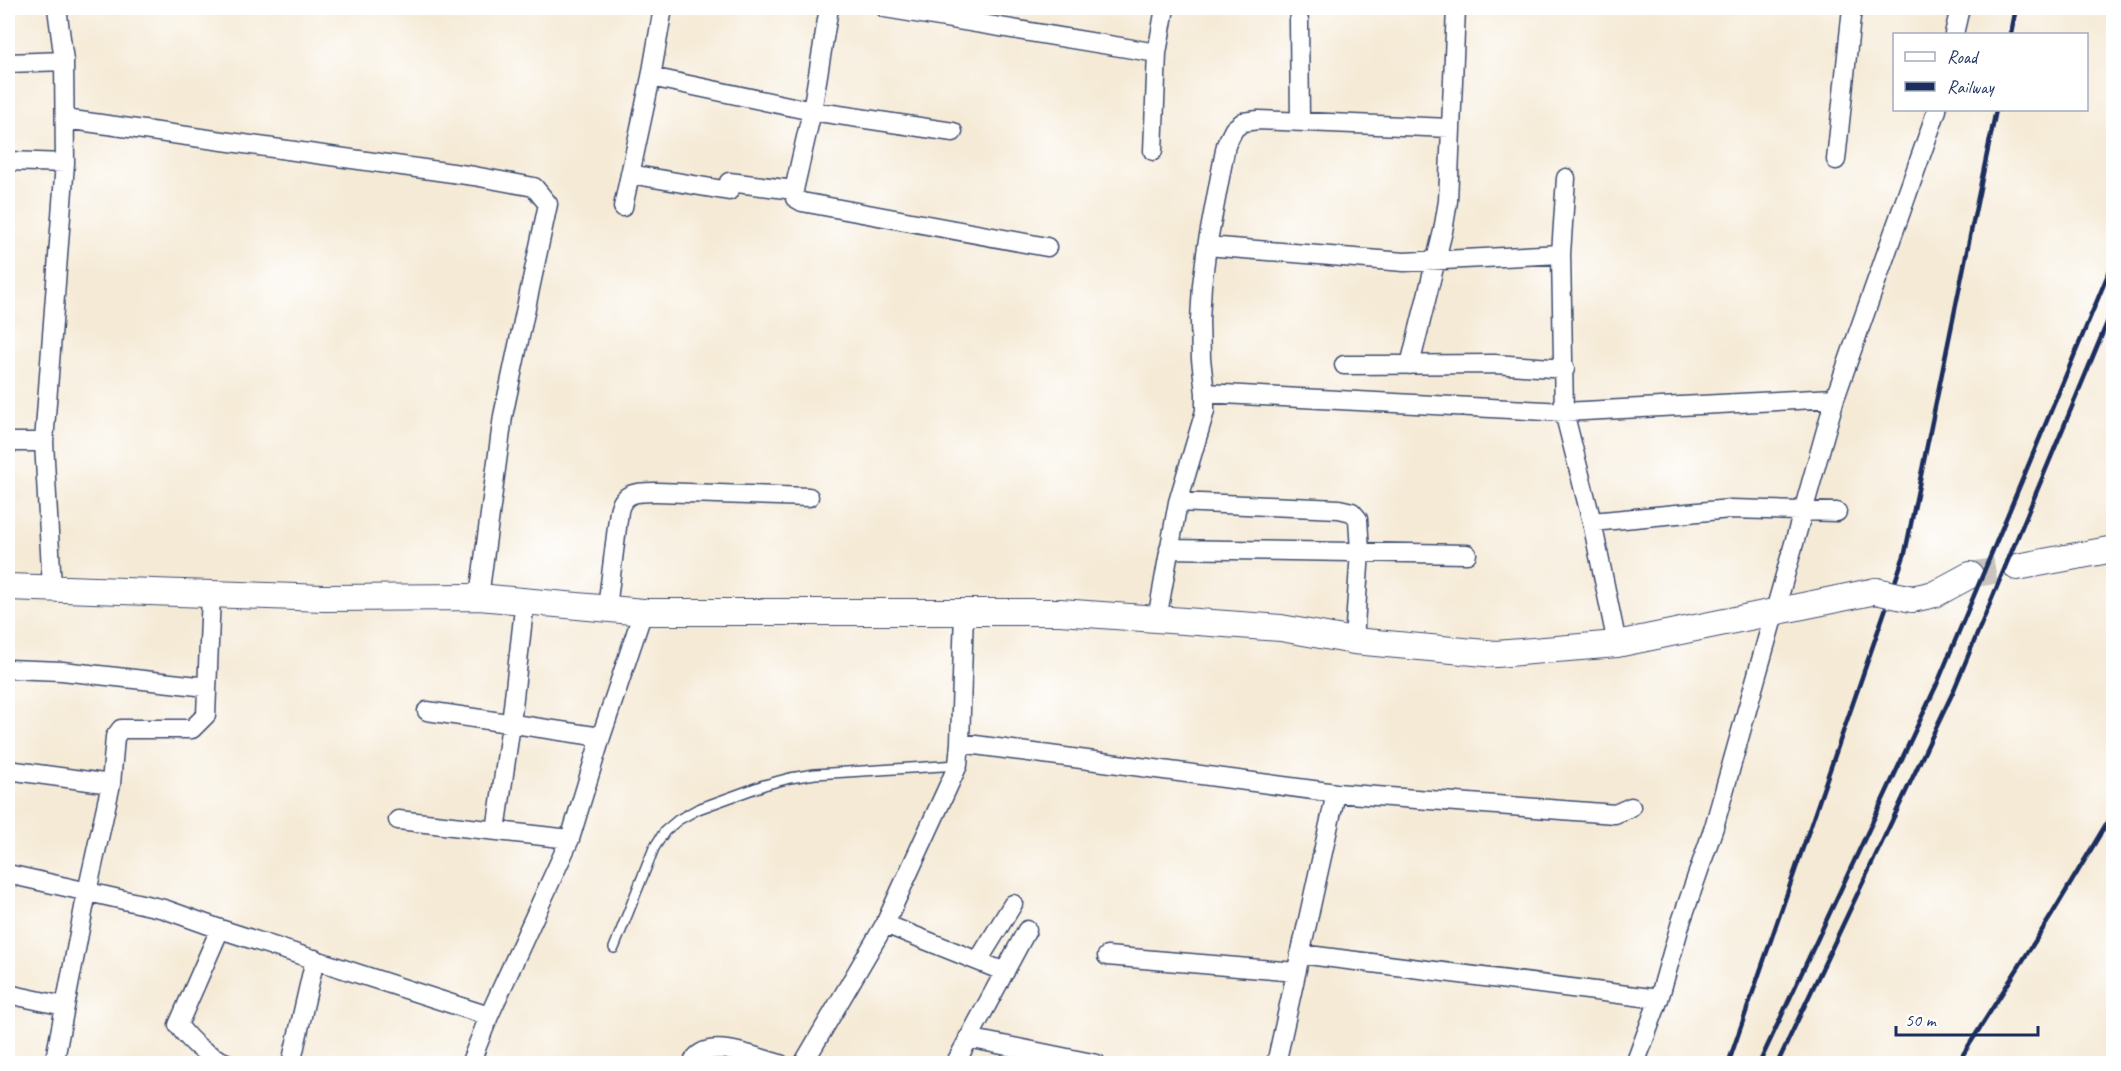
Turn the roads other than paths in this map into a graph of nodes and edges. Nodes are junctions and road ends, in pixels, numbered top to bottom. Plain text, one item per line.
1 (57, 8) edge
2 (663, 8) edge
3 (829, 8) edge
4 (885, 8) edge
5 (1165, 8) edge
6 (1456, 8) edge
7 (1852, 8) edge
8 (1960, 8) edge
9 (1299, 20) dead end
10 (1954, 33) edge
11 (1157, 53) junction
12 (64, 61) junction
13 (8, 63) edge
14 (651, 77) junction
15 (812, 111) junction
16 (1937, 111) edge
17 (65, 119) junction
18 (1300, 122) junction
19 (1450, 128) junction
20 (953, 132) dead end
21 (1153, 151) dead end
22 (1836, 160) dead end
23 (8, 161) edge
24 (65, 163) junction
25 (630, 174) junction
26 (1566, 178) dead end
27 (794, 190) junction
28 (623, 207) dead end
29 (1207, 246) junction
30 (1047, 247) dead end
31 (1561, 254) junction
32 (1434, 260) junction
33 (1344, 365) dead end
34 (1410, 365) junction
35 (1564, 369) junction
36 (1205, 393) junction
37 (1835, 398) junction
38 (1564, 412) junction
39 (8, 442) edge
40 (44, 442) junction
41 (809, 497) dead end
42 (1178, 502) junction
43 (1802, 511) junction
44 (1837, 512) dead end
45 (1592, 522) junction
46 (1169, 549) junction
47 (2114, 549) edge
48 (1360, 551) junction
49 (1467, 554) dead end
50 (2018, 567) tunnel mouth
51 (1970, 575) tunnel mouth
52 (8, 587) edge
53 (52, 588) junction
54 (211, 595) junction
55 (479, 597) junction
56 (525, 600) junction
57 (607, 608) junction
58 (964, 611) junction
59 (1776, 611) junction
60 (643, 612) junction
61 (1157, 619) junction
62 (1354, 641) junction
63 (1617, 644) junction
64 (8, 669) edge
65 (207, 687) junction
66 (427, 711) dead end
67 (511, 724) junction
68 (601, 736) junction
69 (960, 743) junction
70 (958, 765) junction
71 (8, 770) edge
72 (111, 784) junction
73 (1336, 793) junction
74 (1631, 807) dead end
75 (398, 820) dead end
76 (496, 831) junction
77 (570, 839) junction
78 (8, 874) edge
79 (87, 891) junction
80 (1013, 904) dead end
81 (885, 924) junction
82 (220, 929) junction
83 (1027, 930) dead end
84 (614, 948) dead end
85 (1107, 956) dead end
86 (315, 959) junction
87 (978, 961) junction
88 (1298, 963) junction
89 (1005, 972) junction
90 (8, 994) edge
91 (1659, 999) junction
92 (64, 1006) junction
93 (489, 1016) junction
94 (968, 1038) junction
95 (228, 1063) edge
96 (54, 1064) edge
97 (291, 1064) edge
98 (470, 1064) edge
99 (692, 1064) edge
100 (780, 1064) edge
101 (803, 1064) edge
102 (955, 1064) edge
103 (1097, 1064) edge
104 (1276, 1064) edge
105 (1635, 1064) edge

1 - 12 street
2 - 14 street
3 - 15 street
4 - 11 street
5 - 11 street
6 - 19 street
7 - 22 street
8 - 10 street
9 - 18 street
11 - 21 street
12 - 13 street
12 - 17 street
14 - 15 street
14 - 25 street
15 - 20 street
15 - 27 street
16 - 37 street
17 - 24 street
17 - 55 street
18 - 19 street
18 - 29 street
19 - 32 street
23 - 24 street
24 - 40 street
25 - 27 street
25 - 28 street
26 - 31 street
27 - 30 street
29 - 32 street
29 - 36 street
31 - 32 street
31 - 35 street
32 - 34 street
33 - 34 street
34 - 35 street
35 - 38 street
36 - 38 street
36 - 42 street
37 - 38 street
37 - 43 street
38 - 45 street
39 - 40 street
40 - 53 street
41 - 57 street
42 - 46 street
42 - 48 street
43 - 44 street
43 - 45 street
43 - 59 street
45 - 63 street
46 - 48 street
46 - 61 street
47 - 50 street
48 - 49 street
48 - 62 street
51 - 59 street, bridge
52 - 53 street
53 - 54 street
54 - 55 street
54 - 65 street
55 - 56 street
56 - 57 street
56 - 67 street
57 - 60 street
58 - 60 street
58 - 61 street
58 - 69 street
59 - 63 street
59 - 91 street
60 - 68 street
61 - 62 street
62 - 63 street
64 - 65 street
65 - 72 street
66 - 67 street
67 - 68 street
67 - 76 street
68 - 77 street
69 - 70 street
69 - 73 street
70 - 81 street
70 - 84 lane
71 - 72 street
72 - 79 street
73 - 74 street
73 - 88 street
75 - 76 street
76 - 77 street
77 - 93 street
78 - 79 street
79 - 82 street
79 - 92 street
80 - 87 street
81 - 87 street
81 - 101 street
82 - 86 street
82 - 95 street
83 - 89 street
85 - 88 street
86 - 93 street
86 - 97 street
87 - 89 street
88 - 91 street
88 - 104 street
89 - 94 street
90 - 92 street
91 - 105 street
92 - 96 street
93 - 98 street
94 - 102 street
94 - 103 street
99 - 100 street

